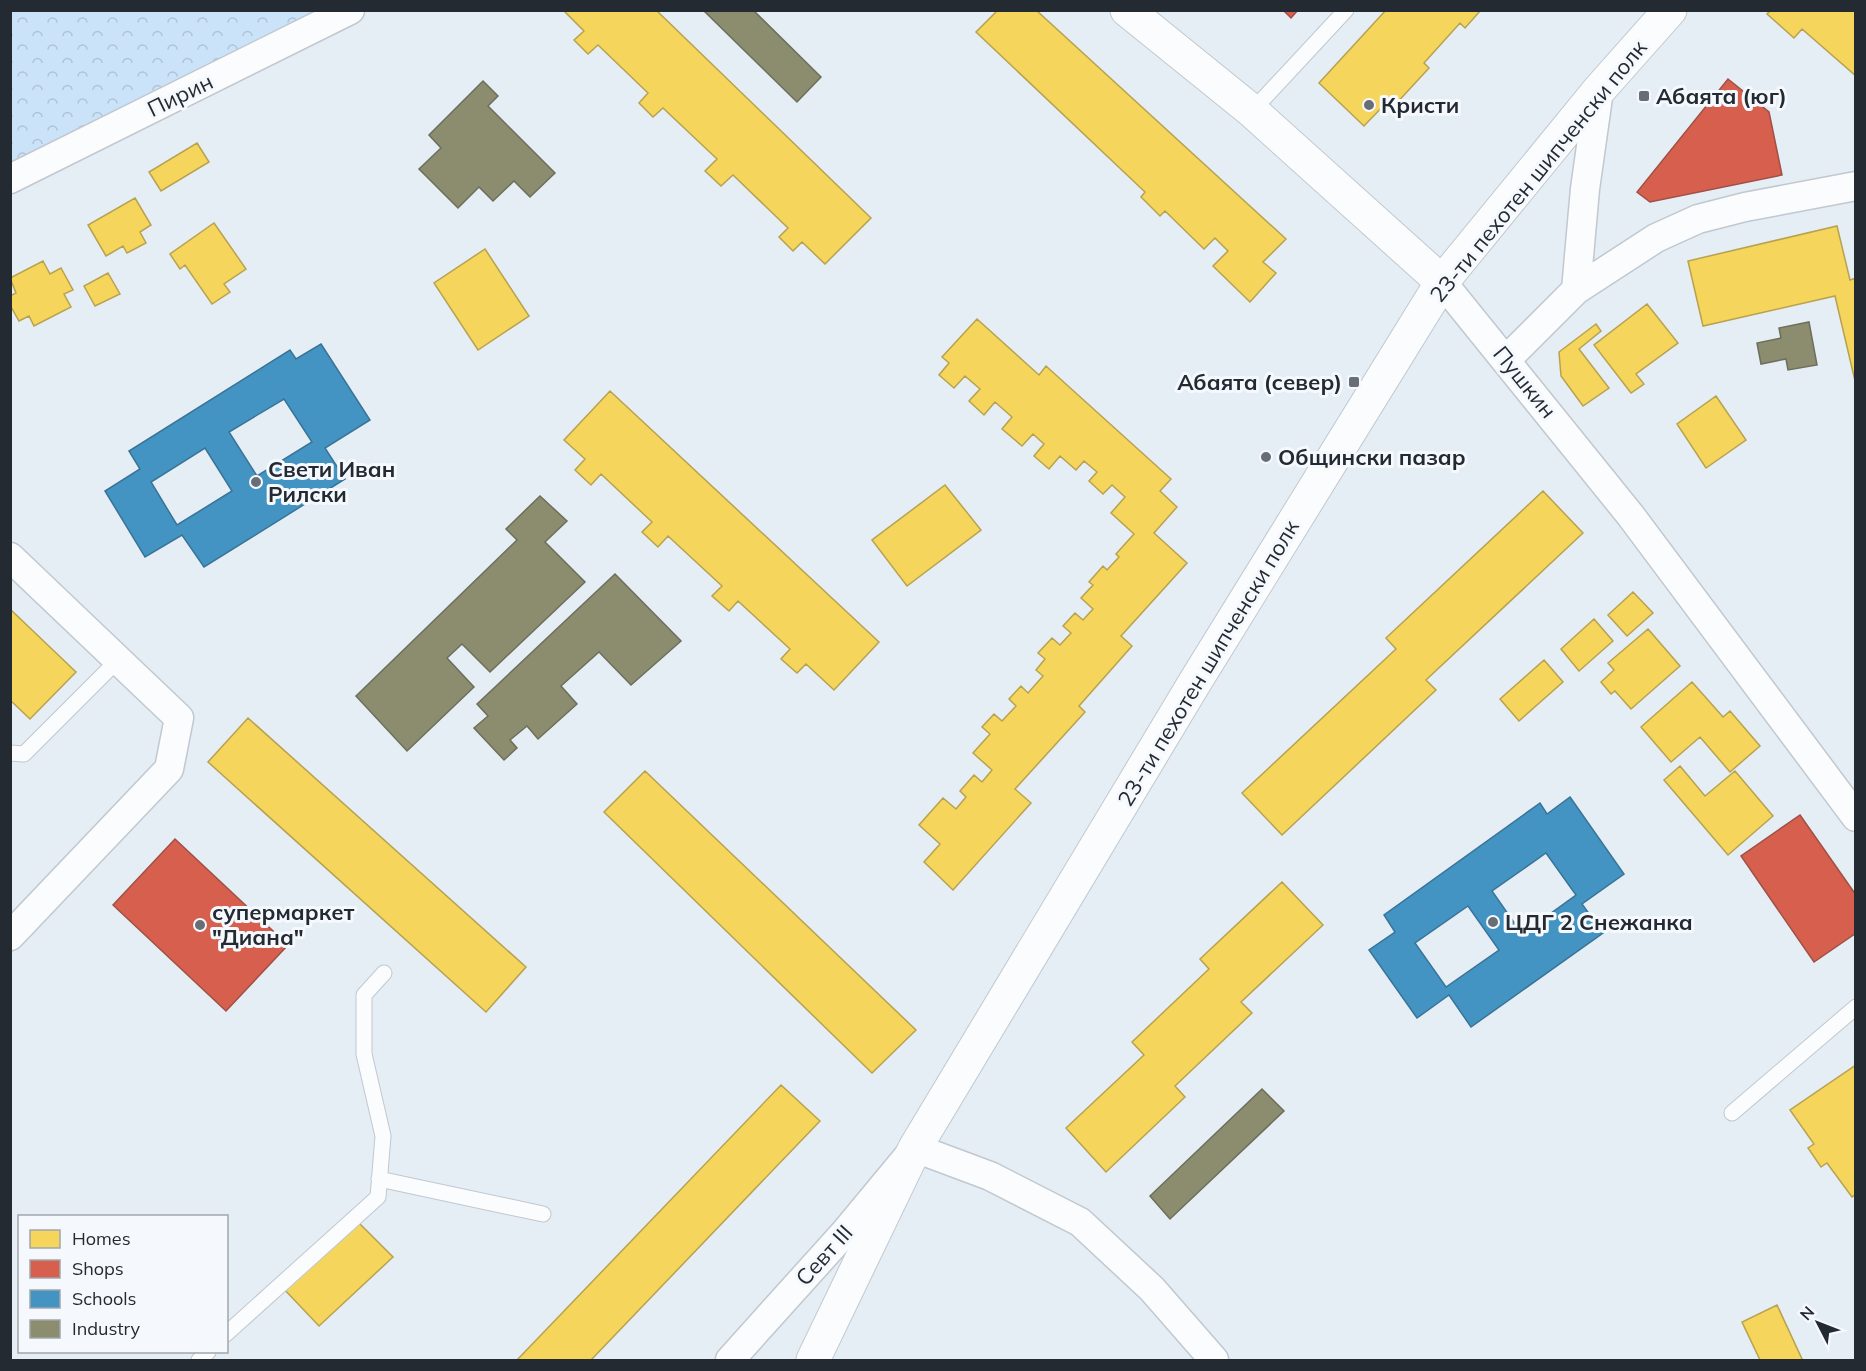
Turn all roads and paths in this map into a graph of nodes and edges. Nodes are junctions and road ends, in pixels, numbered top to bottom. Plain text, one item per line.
1 (350, 10) edge
2 (1127, 10) edge
3 (1346, 10) edge
4 (1670, 10) edge
5 (1599, 90) junction
6 (1252, 111) junction
7 (10, 179) edge
8 (1856, 186) edge
9 (1442, 282) junction
10 (1576, 290) junction
11 (1507, 359) junction
12 (10, 557) edge
13 (118, 660) junction
14 (10, 753) edge
15 (1853, 810) edge
16 (10, 936) edge
17 (384, 973) dead end
18 (1856, 1007) edge
19 (1732, 1113) dead end
20 (915, 1148) junction
21 (379, 1179) junction
22 (543, 1214) dead end
23 (228, 1332) edge
24 (730, 1360) edge
25 (813, 1360) edge
26 (1214, 1360) edge

1 - 7 street, Пирин
2 - 6 main road, Пушкин
3 - 6 lane
4 - 5 main road, 23-ти пехотен шипченски полк
5 - 9 main road, 23-ти пехотен шипченски полк
5 - 10 street
6 - 9 main road, Пушкин
8 - 10 street
9 - 11 street, Пушкин
9 - 20 main road, 23-ти пехотен шипченски полк
10 - 11 street
11 - 15 street, Пушкин
12 - 13 street
13 - 14 lane
13 - 16 street
17 - 21 lane
18 - 19 lane
20 - 24 street, Севт III
20 - 25 main road, 23-ти пехотен шипченски полк
20 - 26 street
21 - 22 lane
21 - 23 lane

